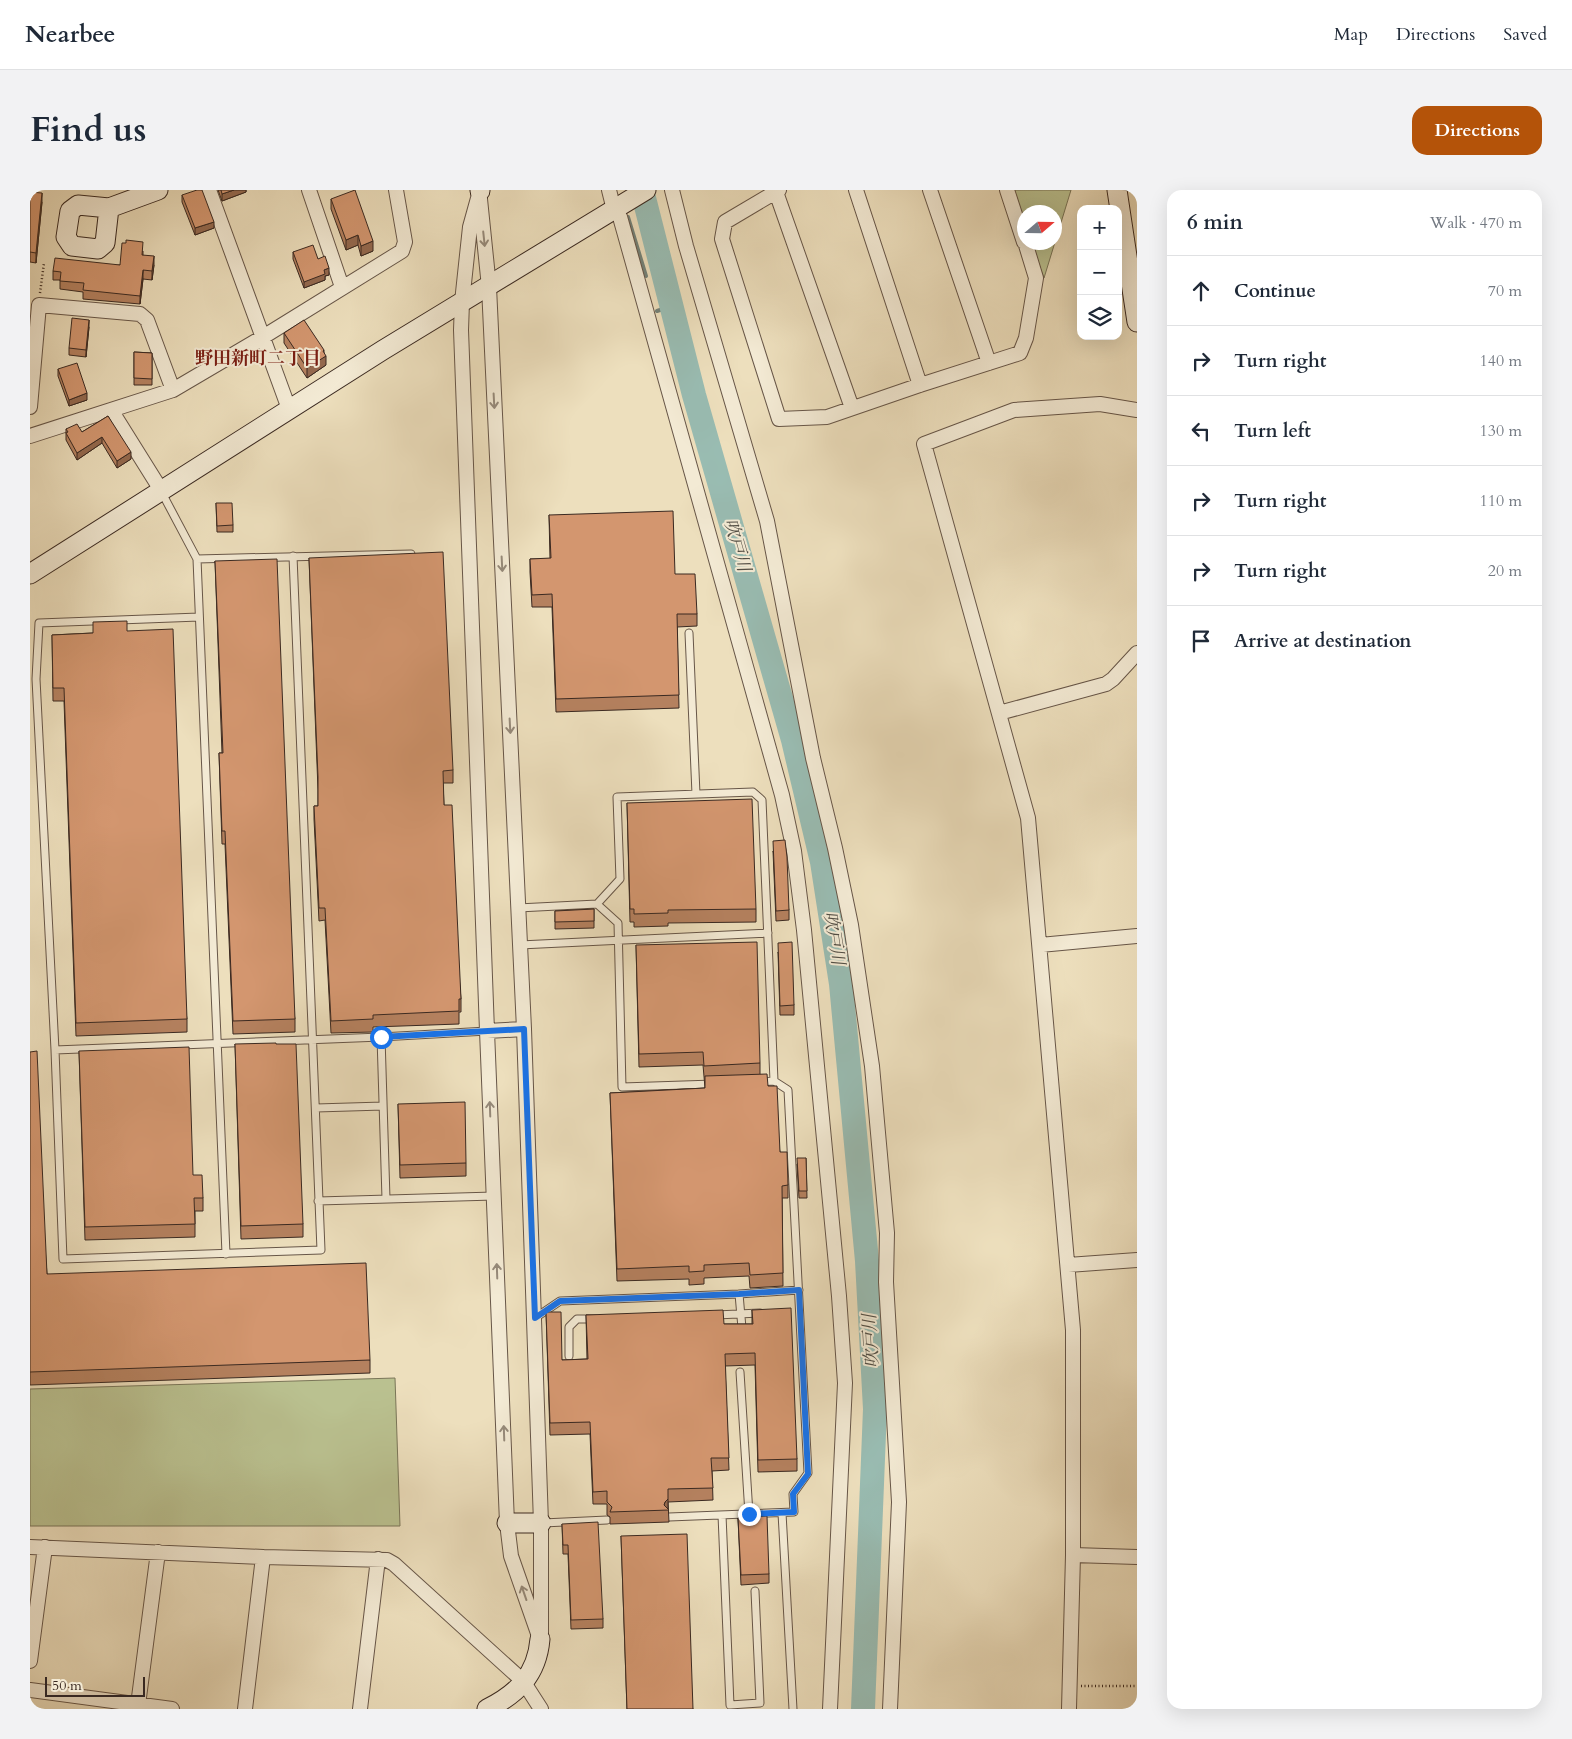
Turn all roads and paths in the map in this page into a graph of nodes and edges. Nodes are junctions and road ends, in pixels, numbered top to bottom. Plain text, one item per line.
1 (158, 190) edge
2 (209, 190) edge
3 (309, 190) edge
4 (396, 190) edge
5 (480, 190) edge
6 (610, 190) edge
7 (646, 190) edge
8 (672, 190) edge
9 (856, 190) edge
10 (930, 190) edge
11 (1007, 190) edge
12 (1117, 190) edge
13 (777, 191) edge
14 (109, 208) dead end
15 (614, 210) junction
16 (1017, 219) edge
17 (1027, 250) edge
18 (44, 263) dead end
19 (342, 287) junction
20 (489, 287) junction
21 (462, 302) junction
22 (39, 305) junction
23 (1137, 322) edge
24 (262, 337) junction
25 (989, 363) junction
26 (920, 384) junction
27 (173, 390) junction
28 (30, 407) edge
29 (852, 408) junction
30 (111, 410) junction
31 (289, 410) junction
32 (1137, 410) edge
33 (30, 436) edge
34 (161, 490) junction
35 (418, 554) edge
36 (292, 556) junction
37 (197, 559) junction
38 (30, 574) edge
39 (199, 617) junction
40 (689, 633) dead end
41 (1137, 653) edge
42 (999, 714) junction
43 (696, 794) junction
44 (597, 904) junction
45 (518, 908) junction
46 (768, 933) junction
47 (1137, 936) edge
48 (618, 941) junction
49 (520, 945) junction
50 (1040, 945) junction
51 (524, 1029) junction
52 (487, 1031) junction
53 (381, 1037) junction
54 (314, 1040) junction
55 (218, 1044) junction
56 (55, 1050) junction
57 (774, 1081) junction
58 (755, 1082) edge
59 (726, 1083) edge
60 (383, 1106) junction
61 (316, 1108) junction
62 (494, 1196) junction
63 (386, 1199) junction
64 (318, 1201) junction
65 (226, 1254) junction
66 (1137, 1260) edge
67 (1068, 1265) junction
68 (799, 1290) junction
69 (739, 1294) junction
70 (800, 1310) junction
71 (792, 1311) edge
72 (766, 1312) edge
73 (740, 1314) junction
74 (711, 1315) edge
75 (535, 1318) junction
76 (606, 1318) edge
77 (742, 1328) edge
78 (569, 1356) dead end
79 (740, 1372) dead end
80 (782, 1513) junction
81 (749, 1514) junction
82 (722, 1515) junction
83 (669, 1517) edge
84 (607, 1520) dead end
85 (507, 1523) junction
86 (541, 1523) junction
87 (30, 1547) edge
88 (45, 1548) junction
89 (158, 1552) junction
90 (1073, 1555) junction
91 (263, 1557) junction
92 (1137, 1557) edge
93 (378, 1559) junction
94 (755, 1591) dead end
95 (540, 1639) junction
96 (30, 1661) edge
97 (523, 1681) junction
98 (1069, 1686) junction
99 (1137, 1686) edge
100 (30, 1690) edge
101 (138, 1705) junction
102 (172, 1709) edge
103 (245, 1709) edge
104 (360, 1709) edge
105 (487, 1709) edge
106 (541, 1709) edge
107 (792, 1709) edge
108 (830, 1709) edge
109 (890, 1709) edge
110 (1068, 1709) edge

1 - 14 street
2 - 24 street
3 - 19 street
4 - 19 street
5 -> 20 street
5 - 21 street
6 - 15 street
7 - 15 street
8 - 109 street
9 - 26 street
10 - 25 street
11 - 16 street
12 - 23 street
13 - 29 street
13 - 29 street
15 - 20 street
15 - 108 street
17 - 25 street
18 - 22 path
19 - 24 street
20 - 21 street
20 -> 45 street
21 - 31 street
21 - 52 street
22 - 27 street
22 - 28 street
24 - 27 street
24 - 31 street
25 - 26 street
26 - 29 street
27 - 30 street
30 - 33 street
30 - 34 street
31 - 34 street
32 - 42 street
34 - 37 lane
34 - 38 street
35 - 36 lane
36 - 37 lane
36 - 54 lane
37 - 39 lane
39 - 55 lane
39 - 56 lane
40 - 43 lane
41 - 42 street
42 - 50 street
43 - 44 lane
43 - 46 lane
44 - 45 lane
44 - 48 lane
45 - 49 street
46 - 48 lane
46 - 57 lane
47 - 50 street
48 - 49 lane
48 - 59 lane
49 - 51 street
50 - 67 street
51 - 52 street
51 - 75 street
52 - 53 lane
62 -> 52 street
53 - 54 lane
53 - 60 lane
54 - 55 lane
54 - 61 lane
55 - 56 lane
55 - 65 lane
56 - 65 lane
57 - 58 lane
57 - 68 lane
60 - 61 lane
60 - 63 lane
61 - 64 lane
62 - 63 lane
85 -> 62 street
63 - 64 lane
64 - 65 lane
66 - 67 street
67 - 90 street
68 - 69 lane
68 - 70 lane
69 - 73 lane
69 - 75 lane
70 - 71 lane
70 - 80 lane
72 - 73 lane
73 - 74 lane
73 - 77 lane
75 - 86 street
76 - 78 lane
79 - 81 lane
80 - 81 lane
80 - 107 lane
81 - 82 lane
82 - 83 lane
82 - 94 lane
84 - 86 lane
85 - 86 street
95 -> 85 street
86 - 95 street
87 - 88 street
88 - 89 street
88 - 96 street
89 - 91 street
89 - 101 street
90 - 92 street
90 - 98 street
91 - 93 street
91 - 103 street
93 - 97 street
93 - 104 street
95 - 97 street
97 - 105 street
97 - 106 street
98 - 99 path
98 - 110 street
100 - 101 street
101 - 102 street

